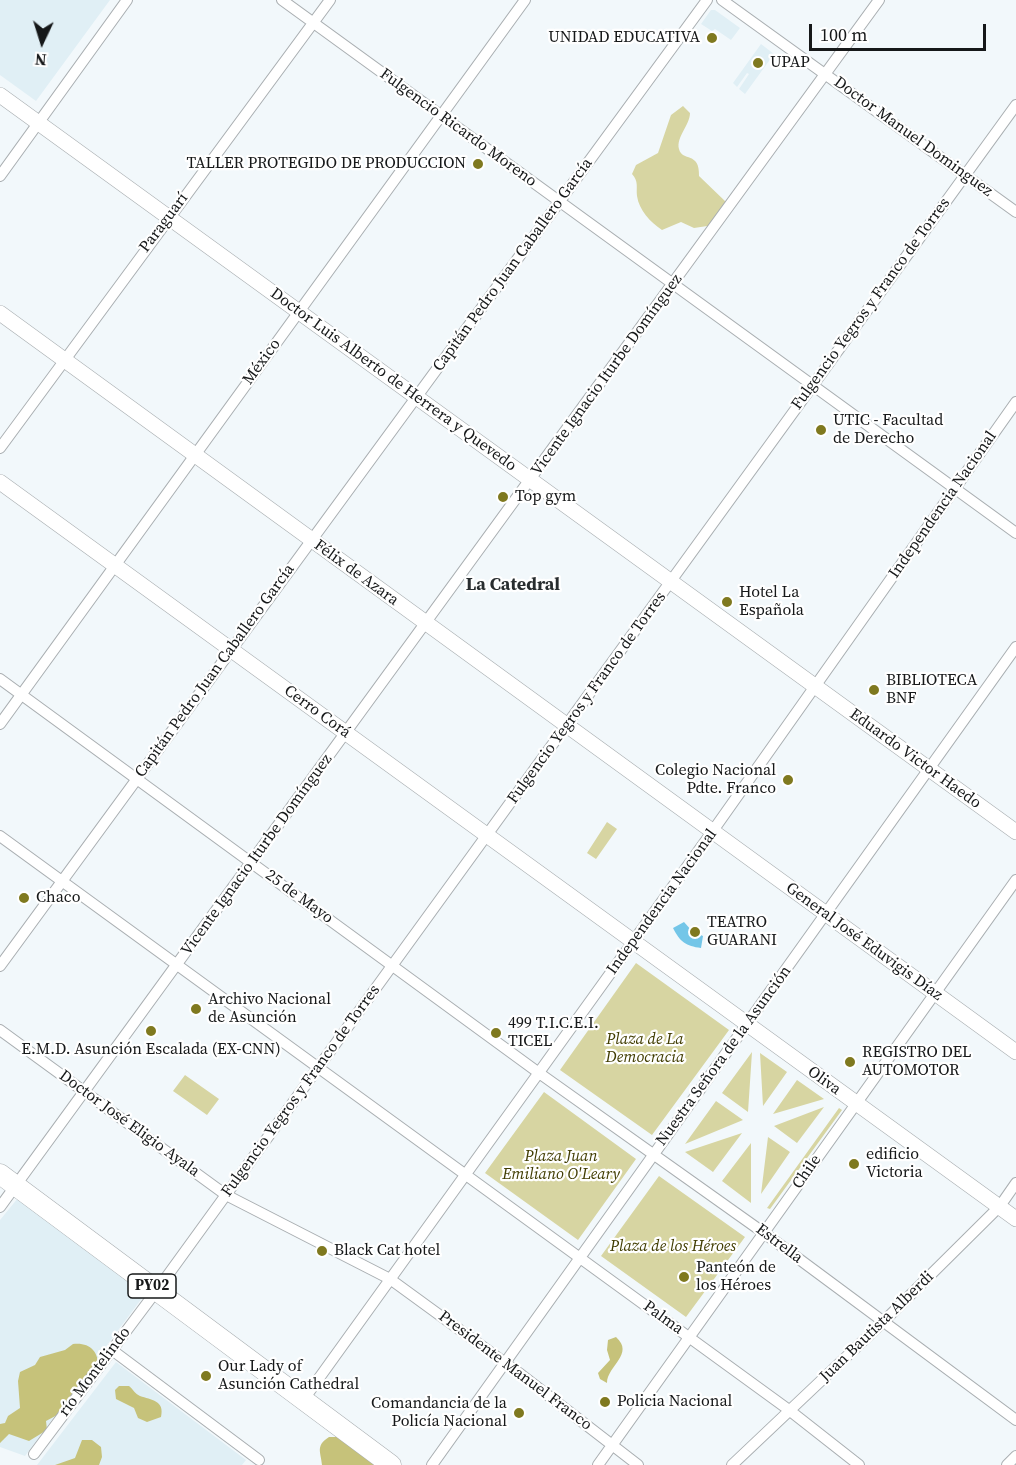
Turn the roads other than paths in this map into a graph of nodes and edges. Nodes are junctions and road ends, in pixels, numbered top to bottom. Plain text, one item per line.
1 (127, 0) edge
2 (282, 0) edge
3 (330, 0) edge
4 (525, 0) edge
5 (707, 0) edge
6 (722, 0) edge
7 (879, 0) edge
8 (313, 23) junction
9 (825, 74) junction
10 (0, 95) edge
11 (1016, 105) edge
12 (441, 115) junction
13 (38, 123) junction
14 (965, 175) junction
15 (0, 176) edge
16 (560, 201) junction
17 (1016, 212) edge
18 (169, 218) junction
19 (673, 284) junction
20 (299, 312) junction
21 (0, 313) edge
22 (63, 359) junction
23 (812, 385) junction
24 (416, 396) junction
25 (1016, 402) edge
26 (0, 448) edge
27 (195, 455) junction
28 (531, 480) junction
29 (0, 482) edge
30 (955, 489) junction
31 (1016, 533) edge
32 (311, 540) junction
33 (116, 567) junction
34 (671, 582) junction
35 (426, 623) junction
36 (1016, 647) edge
37 (231, 650) junction
38 (0, 679) edge
39 (815, 686) junction
40 (21, 695) junction
41 (0, 724) edge
42 (567, 726) junction
43 (346, 734) junction
44 (929, 769) junction
45 (136, 779) junction
46 (712, 832) junction
47 (1016, 832) edge
48 (0, 836) edge
49 (487, 836) junction
50 (251, 863) junction
51 (1016, 880) edge
52 (62, 881) junction
53 (825, 914) junction
54 (633, 942) junction
55 (177, 965) junction
56 (0, 966) edge
57 (392, 966) junction
58 (935, 993) junction
59 (747, 1024) junction
60 (0, 1030) edge
61 (1016, 1052) edge
62 (318, 1068) junction
63 (539, 1073) junction
64 (85, 1091) junction
65 (856, 1104) junction
66 (654, 1153) junction
67 (464, 1177) junction
68 (8, 1180) edge
69 (1016, 1183) edge
70 (226, 1195) junction
71 (1000, 1206) junction
72 (0, 1207) edge
73 (1016, 1219) edge
74 (764, 1233) junction
75 (579, 1257) junction
76 (390, 1279) junction
77 (157, 1290) junction
78 (882, 1323) junction
79 (689, 1338) junction
80 (112, 1350) junction
81 (505, 1363) junction
82 (304, 1399) junction
83 (789, 1410) junction
84 (1016, 1420) edge
85 (613, 1444) junction
86 (34, 1454) dead end
87 (1016, 1456) edge
88 (259, 1460) dead end
89 (392, 1465) edge
90 (432, 1465) edge
91 (598, 1465) edge
92 (638, 1465) edge
93 (732, 1465) edge
94 (858, 1465) edge
95 (1007, 1465) edge

1 - 13 street
2 - 8 street, Fulgencio Ricardo Moreno
3 - 8 street, Paraguarí
4 - 12 street, México
5 - 16 street, Capitán Pedro Juan Caballero García
6 - 9 street, Doctor Manuel Dominguez
7 - 9 street, Vicente Ignacio Iturbe Domínguez
8 - 12 street, Fulgencio Ricardo Moreno
8 - 18 street, Paraguarí
9 - 14 street, Doctor Manuel Dominguez
9 - 19 street, Vicente Ignacio Iturbe Domínguez
10 - 13 street, Doctor Luis Alberto de Herrera y Quevedo
11 - 14 street, Fulgencio Yegros y Franco de Torres
12 - 16 street, Fulgencio Ricardo Moreno
12 - 20 street, México
13 - 15 street
13 - 18 street, Doctor Luis Alberto de Herrera y Quevedo
14 - 17 street, Doctor Manuel Dominguez
14 - 23 street, Fulgencio Yegros y Franco de Torres
16 - 19 street, Fulgencio Ricardo Moreno
16 - 24 street, Capitán Pedro Juan Caballero García
18 - 20 street, Doctor Luis Alberto de Herrera y Quevedo
18 - 22 street, Paraguarí
19 - 23 street, Fulgencio Ricardo Moreno
19 - 28 street, Vicente Ignacio Iturbe Domínguez
20 - 24 street, Doctor Luis Alberto de Herrera y Quevedo
20 - 27 street, México
21 - 22 street, Félix de Azara
22 - 26 street, Paraguarí
22 - 27 street, Félix de Azara
23 - 30 street, Fulgencio Ricardo Moreno
23 - 34 street, Fulgencio Yegros y Franco de Torres
24 - 28 street, Doctor Luis Alberto de Herrera y Quevedo
24 - 32 street, Capitán Pedro Juan Caballero García
25 - 30 street, Independencia Nacional
27 - 32 street, Félix de Azara
27 - 33 street, México
28 - 34 street, Doctor Luis Alberto de Herrera y Quevedo
28 - 35 street, Vicente Ignacio Iturbe Domínguez
29 - 33 street, Cerro Corá
30 - 31 street, Fulgencio Ricardo Moreno
30 - 39 street, Independencia Nacional
32 - 35 street, Félix de Azara
32 - 37 street, Capitán Pedro Juan Caballero García
33 - 37 street, Cerro Corá
33 - 40 street, México
34 - 39 street, Doctor Luis Alberto de Herrera y Quevedo
34 - 42 street, Fulgencio Yegros y Franco de Torres
35 - 42 street, Félix de Azara
35 - 43 street, Vicente Ignacio Iturbe Domínguez
36 - 44 street, Nuestra Señora de la Asunción
37 - 43 street, Cerro Corá
37 - 45 street, Capitán Pedro Juan Caballero García
38 - 40 street, 25 de Mayo
39 - 44 street, Eduardo Victor Haedo
39 - 46 street, Independencia Nacional
40 - 41 street, México
40 - 45 street, 25 de Mayo
42 - 46 street, Félix de Azara
42 - 49 street, Fulgencio Yegros y Franco de Torres
43 - 49 street, Cerro Corá
43 - 50 street, Vicente Ignacio Iturbe Domínguez
44 - 47 street, Eduardo Victor Haedo
44 - 53 street, Nuestra Señora de la Asunción
45 - 50 street, 25 de Mayo
45 - 52 street, Capitán Pedro Juan Caballero García
46 - 53 street, General José Eduvigis Díaz
46 - 54 street, Independencia Nacional
48 - 52 street, Palma
49 - 54 street, Cerro Corá
49 - 57 street, Fulgencio Yegros y Franco de Torres
50 - 55 street, Vicente Ignacio Iturbe Domínguez
50 - 57 street, 25 de Mayo
51 - 58 street, Chile
52 - 55 street, Palma
52 - 56 street, Capitán Pedro Juan Caballero García
53 - 58 street, General José Eduvigis Díaz
53 - 59 street, Nuestra Señora de la Asunción
54 - 59 street, Oliva
54 - 63 street, Independencia Nacional
55 - 62 street, Palma
55 - 64 street, Vicente Ignacio Iturbe Domínguez
57 - 62 street, Fulgencio Yegros y Franco de Torres
57 - 63 street, 25 de Mayo
58 - 61 street, General José Eduvigis Díaz
58 - 65 street, Chile
59 - 65 street, Oliva
59 - 66 street, Nuestra Señora de la Asunción
60 - 64 street, Doctor José Eligio Ayala
62 - 67 street, Palma
62 - 70 street, Fulgencio Yegros y Franco de Torres
63 - 66 street, Estrella
63 - 67 street, Independencia Nacional
64 - 68 street, Vicente Ignacio Iturbe Domínguez
64 - 70 street, Doctor José Eligio Ayala
65 - 71 street, Oliva
65 - 74 street, Chile
66 - 74 street, Estrella
66 - 75 street, Nuestra Señora de la Asunción
67 - 75 street, Palma
67 - 76 street, Independencia Nacional
68 - 72 street, Vicente Ignacio Iturbe Domínguez
68 - 77 highway, PY02
69 - 71 street, Juan Bautista Alberdi
70 - 76 street, Doctor José Eligio Ayala
70 - 77 street, Fulgencio Yegros y Franco de Torres
71 - 73 street, Oliva
71 - 78 street, Juan Bautista Alberdi
74 - 78 street, Estrella
74 - 79 street, Chile
75 - 79 street, Palma
75 - 81 street, Nuestra Señora de la Asunción
76 - 81 street, Presidente Manuel Franco
76 - 82 street, Independencia Nacional
77 - 80 street, río Montelindo
77 - 82 highway, PY02
78 - 83 street, Juan Bautista Alberdi
78 - 84 street, Estrella
79 - 83 street, Palma
79 - 85 street, Chile
80 - 86 street, río Montelindo
80 - 88 street
81 - 85 street, Presidente Manuel Franco
81 - 90 street, Nuestra Señora de la Asunción
82 - 89 highway, PY02
83 - 93 street, Juan Bautista Alberdi
83 - 94 street, Palma
85 - 91 street, Chile
85 - 92 street, Presidente Manuel Franco
87 - 95 street

